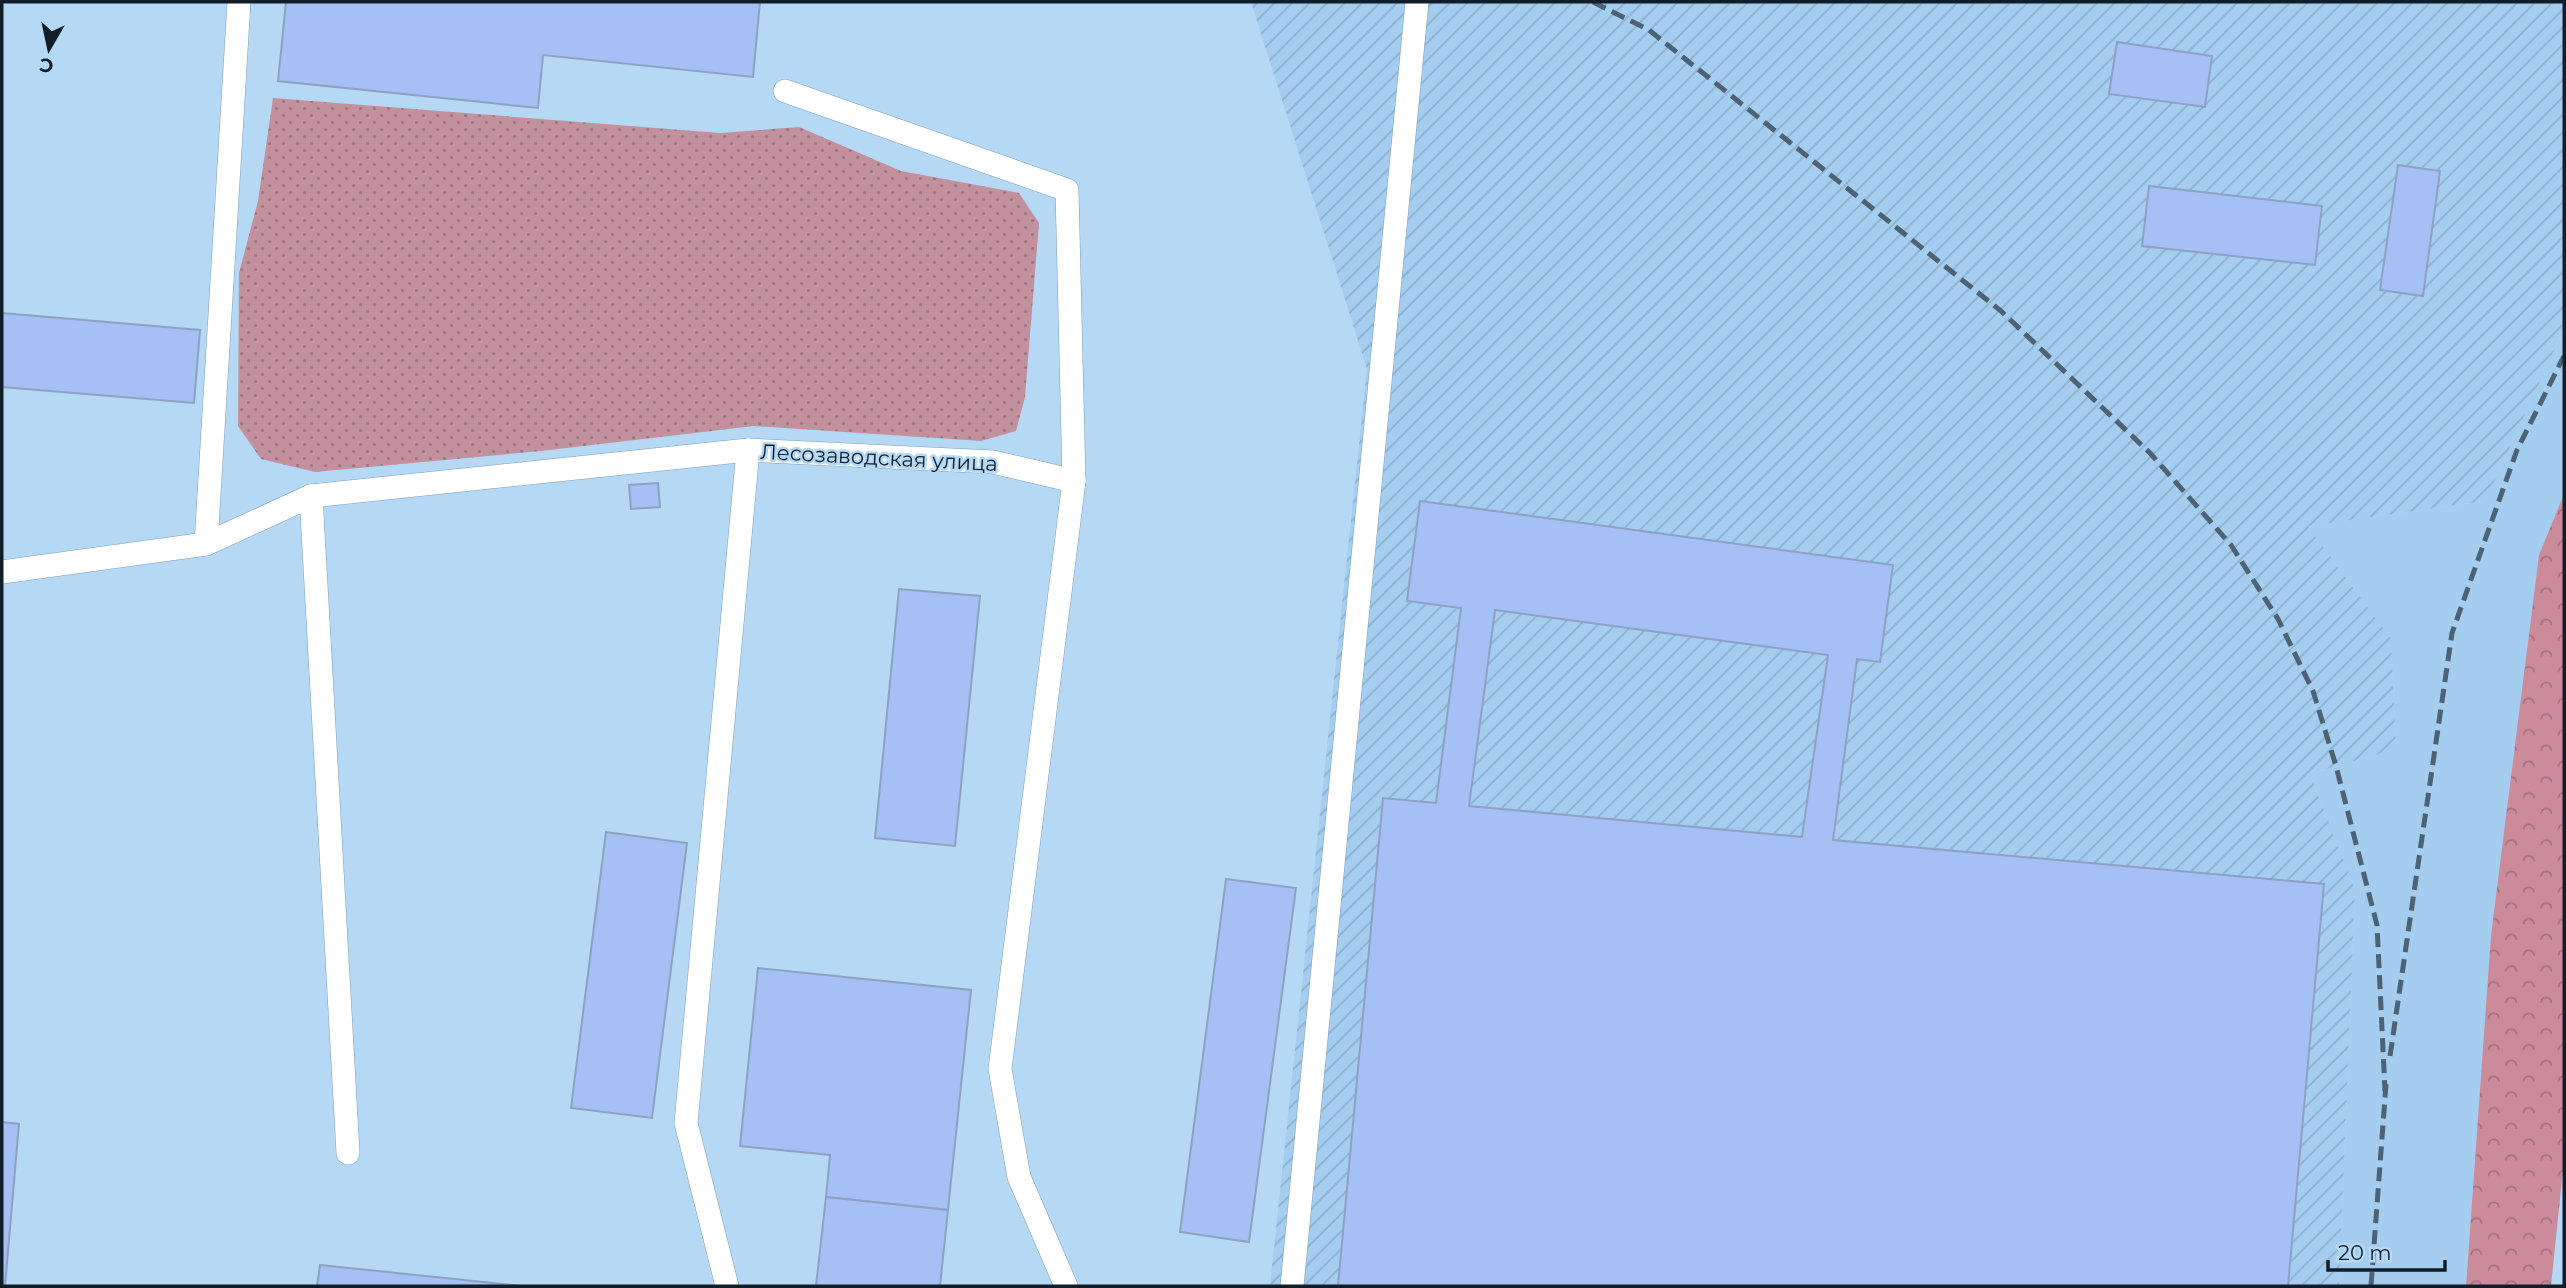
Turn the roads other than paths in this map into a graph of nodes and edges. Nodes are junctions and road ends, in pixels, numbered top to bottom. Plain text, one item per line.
1 (239, 2) edge
2 (1417, 2) edge
3 (785, 91) dead end
4 (748, 450) junction
5 (1074, 481) junction
6 (311, 496) junction
7 (206, 544) junction
8 (2, 572) edge
9 (348, 1153) dead end
10 (727, 1286) edge
11 (1066, 1286) edge
12 (1292, 1286) edge

1 - 7 lane
2 - 12 lane
3 - 5 lane
4 - 5 lane, Лесозаводская улица
4 - 6 lane, Лесозаводская улица
4 - 10 lane
5 - 11 lane
6 - 7 lane, Лесозаводская улица
6 - 9 lane
7 - 8 lane, Лесозаводская улица

